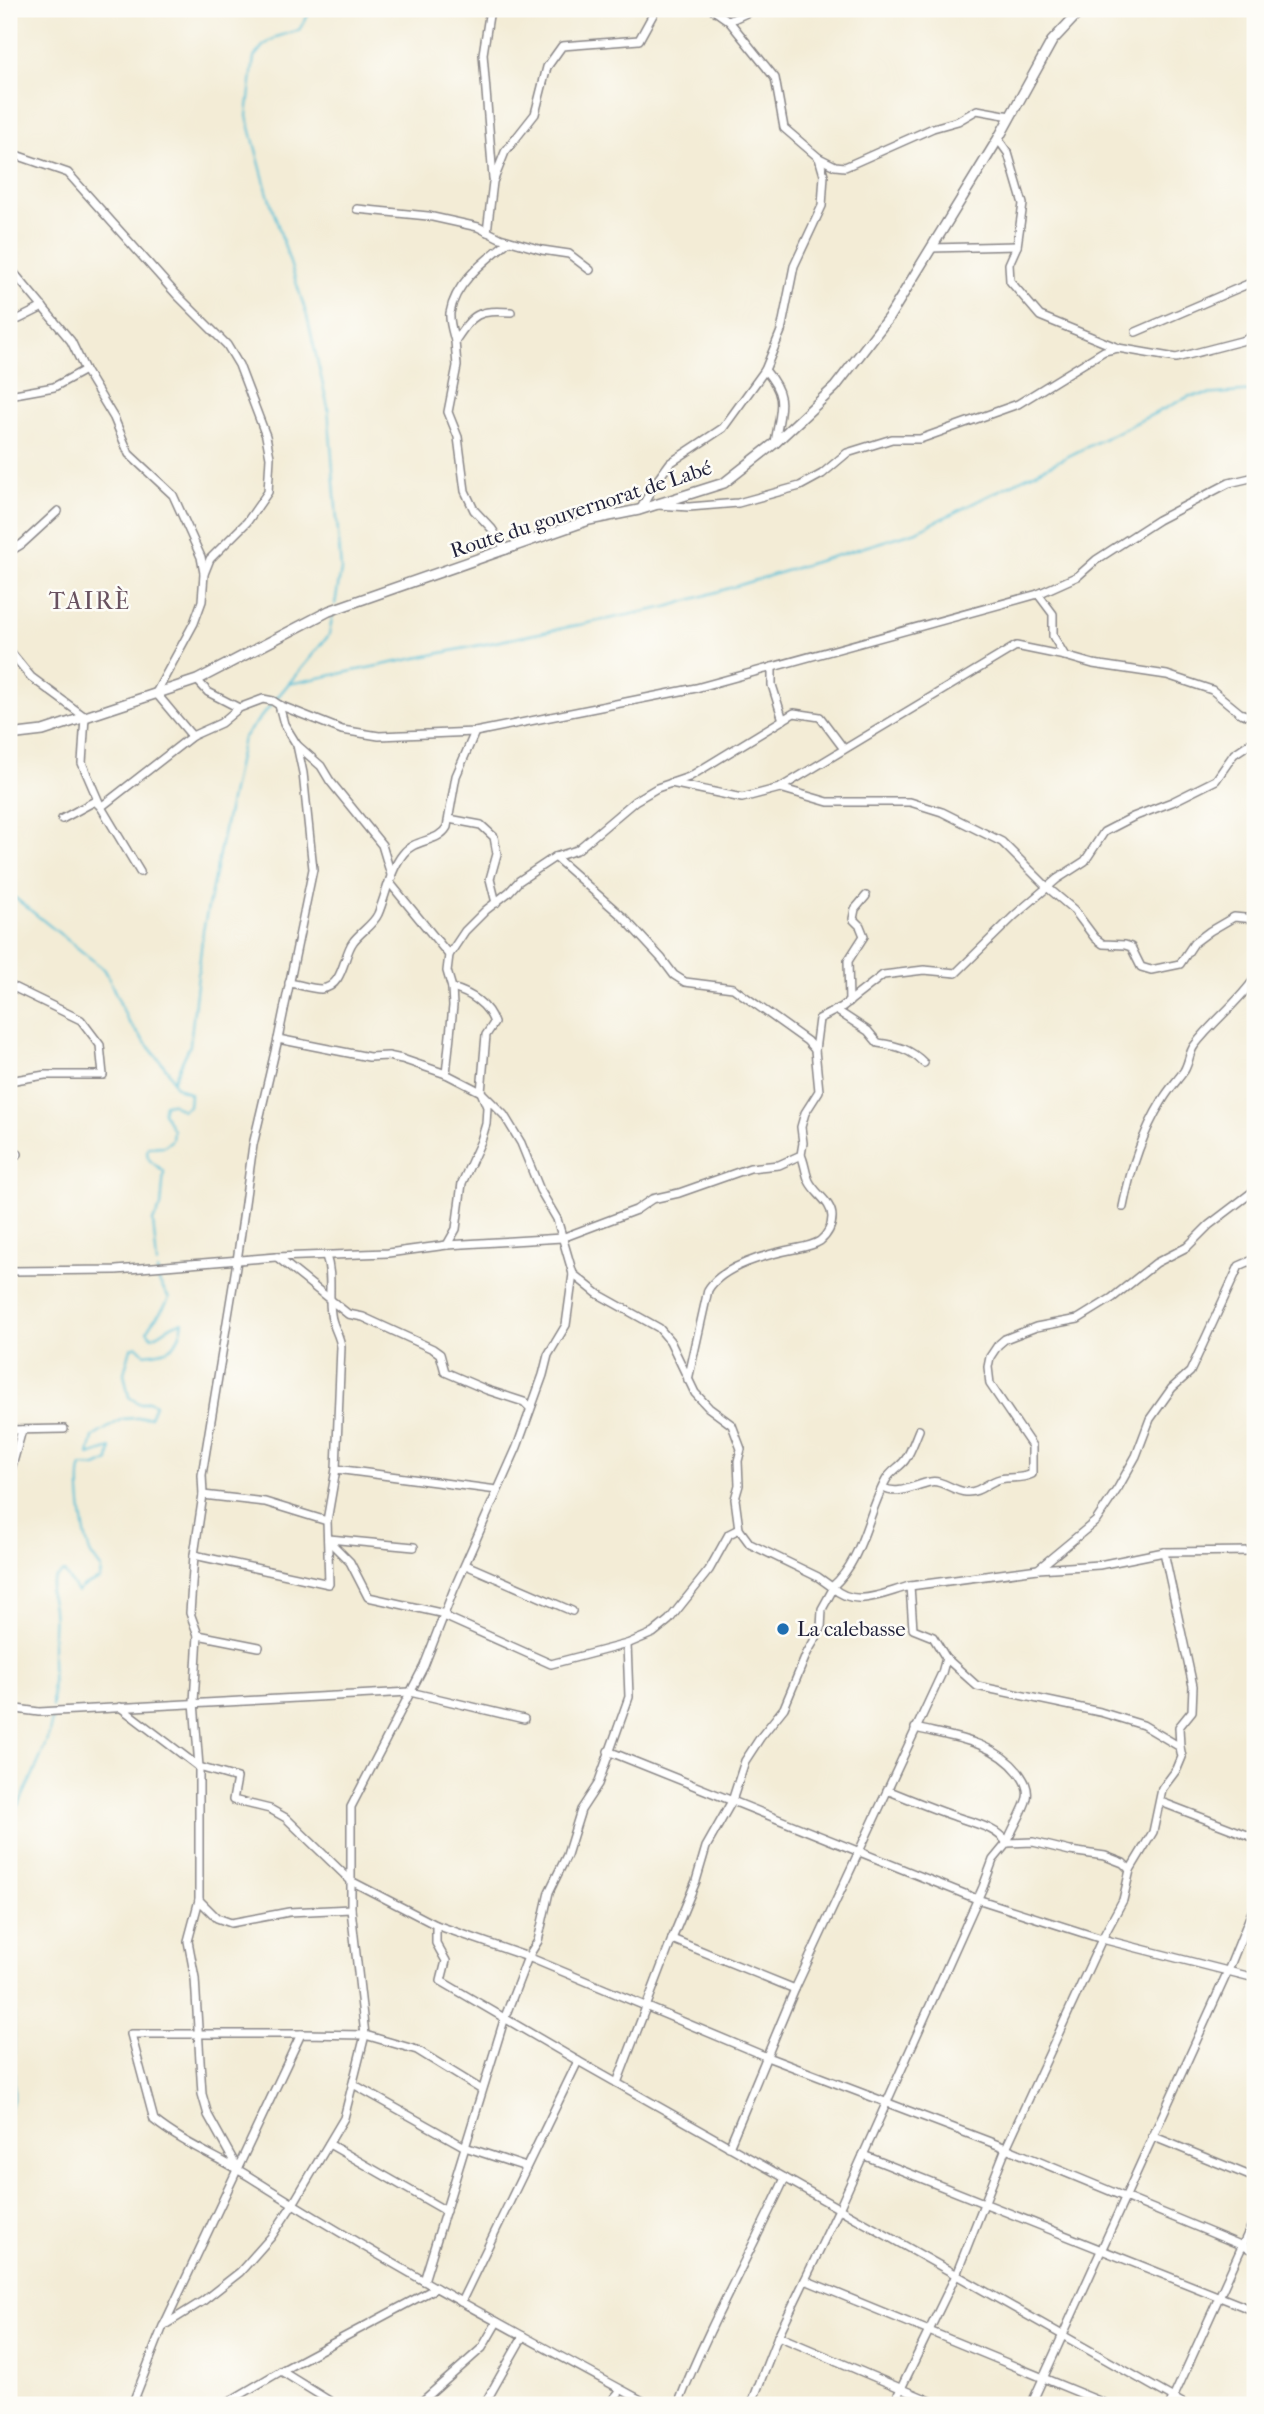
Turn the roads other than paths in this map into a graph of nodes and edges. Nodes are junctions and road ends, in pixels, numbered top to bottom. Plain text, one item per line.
1 (490, 9) edge
2 (656, 9) edge
3 (712, 9) edge
4 (755, 9) edge
5 (1082, 9) edge
6 (1248, 9) edge
7 (729, 21) junction
8 (1255, 22) edge
9 (9, 77) edge
10 (9, 90) edge
11 (1010, 116) junction
12 (998, 139) junction
13 (9, 155) edge
14 (819, 158) junction
15 (493, 182) junction
16 (356, 209) dead end
17 (487, 232) junction
18 (509, 241) junction
19 (1017, 246) junction
20 (931, 248) junction
21 (9, 267) edge
22 (590, 270) dead end
23 (1255, 281) edge
24 (43, 307) junction
25 (511, 312) dead end
26 (9, 320) edge
27 (1136, 332) dead end
28 (1255, 334) edge
29 (455, 341) junction
30 (1118, 348) junction
31 (85, 370) junction
32 (765, 370) junction
33 (9, 395) edge
34 (775, 443) junction
35 (1255, 477) edge
36 (654, 505) junction
37 (639, 510) junction
38 (58, 512) dead end
39 (506, 550) junction
40 (9, 552) edge
41 (204, 574) junction
42 (1038, 594) junction
43 (9, 650) edge
44 (1065, 656) junction
45 (772, 667) junction
46 (197, 680) junction
47 (156, 693) junction
48 (279, 705) junction
49 (239, 708) junction
50 (85, 717) junction
51 (1255, 718) edge
52 (783, 720) junction
53 (475, 732) junction
54 (9, 735) edge
55 (192, 736) junction
56 (1255, 740) edge
57 (297, 745) junction
58 (844, 749) junction
59 (671, 783) junction
60 (780, 788) junction
61 (101, 807) junction
62 (62, 819) dead end
63 (449, 819) junction
64 (555, 857) junction
65 (141, 872) dead end
66 (391, 881) junction
67 (1047, 887) junction
68 (866, 896) dead end
69 (496, 903) junction
70 (1255, 919) edge
71 (449, 955) junction
72 (1255, 978) edge
73 (289, 983) junction
74 (9, 985) edge
75 (452, 988) junction
76 (849, 1002) junction
77 (836, 1010) junction
78 (278, 1039) junction
79 (815, 1051) junction
80 (925, 1063) dead end
81 (446, 1074) junction
82 (9, 1081) edge
83 (481, 1092) junction
84 (18, 1154) dead end
85 (9, 1155) edge
86 (801, 1155) junction
87 (1255, 1190) edge
88 (1123, 1207) dead end
89 (562, 1238) junction
90 (447, 1245) junction
91 (326, 1256) junction
92 (276, 1257) junction
93 (1255, 1259) edge
94 (237, 1261) junction
95 (9, 1271) edge
96 (573, 1274) junction
97 (331, 1300) junction
98 (688, 1381) junction
99 (530, 1408) junction
100 (64, 1429) dead end
101 (9, 1430) edge
102 (22, 1430) junction
103 (919, 1430) dead end
104 (336, 1469) junction
105 (9, 1477) edge
106 (883, 1488) junction
107 (497, 1490) junction
108 (203, 1495) junction
109 (327, 1521) junction
110 (739, 1529) junction
111 (328, 1539) junction
112 (414, 1547) dead end
113 (1255, 1551) edge
114 (1164, 1552) junction
115 (194, 1555) junction
116 (466, 1565) junction
117 (1038, 1569) junction
118 (910, 1586) junction
119 (833, 1588) junction
120 (572, 1611) dead end
121 (444, 1615) junction
122 (198, 1635) junction
123 (627, 1644) junction
124 (259, 1647) dead end
125 (946, 1658) junction
126 (410, 1692) junction
127 (194, 1702) junction
128 (120, 1707) junction
129 (9, 1708) edge
130 (524, 1719) dead end
131 (915, 1728) junction
132 (1180, 1747) junction
133 (608, 1751) junction
134 (199, 1767) junction
135 (887, 1790) junction
136 (732, 1801) junction
137 (1161, 1802) junction
138 (1255, 1838) edge
139 (1007, 1843) junction
140 (859, 1851) junction
141 (1130, 1870) junction
142 (351, 1881) junction
143 (199, 1899) junction
144 (977, 1899) junction
145 (1255, 1905) edge
146 (351, 1909) junction
147 (436, 1925) junction
148 (672, 1939) junction
149 (1102, 1939) junction
150 (528, 1956) junction
151 (1228, 1971) junction
152 (1255, 1979) edge
153 (796, 1989) junction
154 (647, 2005) junction
155 (505, 2017) junction
156 (197, 2034) junction
157 (301, 2034) junction
158 (365, 2035) junction
159 (767, 2057) junction
160 (578, 2061) junction
161 (617, 2083) junction
162 (353, 2084) junction
163 (482, 2090) junction
164 (886, 2102) junction
165 (1152, 2136) junction
166 (329, 2144) junction
167 (465, 2147) junction
168 (729, 2147) junction
169 (1006, 2148) junction
170 (863, 2155) junction
171 (527, 2167) junction
172 (238, 2169) junction
173 (785, 2178) junction
174 (1255, 2178) edge
175 (1126, 2197) junction
176 (983, 2203) junction
177 (293, 2204) junction
178 (839, 2209) junction
179 (446, 2211) junction
180 (1255, 2218) edge
181 (1242, 2246) junction
182 (1103, 2250) junction
183 (1255, 2251) edge
184 (956, 2275) junction
185 (805, 2280) junction
186 (424, 2281) junction
187 (436, 2288) junction
188 (1219, 2297) junction
189 (461, 2302) junction
190 (1255, 2311) edge
191 (497, 2322) junction
192 (163, 2326) junction
193 (929, 2331) junction
194 (523, 2336) junction
195 (778, 2336) junction
196 (1064, 2336) junction
197 (281, 2371) junction
198 (1044, 2379) junction
199 (901, 2389) junction
200 (621, 2390) junction
201 (1172, 2402) edge
202 (132, 2405) edge
203 (223, 2405) edge
204 (337, 2405) edge
205 (418, 2405) edge
206 (484, 2405) edge
207 (608, 2405) edge
208 (650, 2405) edge
209 (678, 2405) edge
210 (751, 2405) edge
211 (893, 2405) edge
212 (940, 2405) edge
213 (1031, 2405) edge
214 (1109, 2405) edge
215 (1186, 2405) edge

1 - 15 street
2 - 15 street
3 - 7 street
4 - 7 street
5 - 11 street, Route du gouvernorat de Labé
6 - 8 street
7 - 14 street
9 - 10 street
11 - 12 street, Route du gouvernorat de Labé
11 - 14 street
12 - 19 street
12 - 20 street, Route du gouvernorat de Labé
13 - 41 street
14 - 32 street
15 - 17 street
16 - 17 street
17 - 18 street
18 - 22 street
18 - 29 street
19 - 20 street
19 - 30 street
20 - 34 street, Route du gouvernorat de Labé
21 - 24 street
23 - 27 street
24 - 26 street
24 - 31 street
25 - 29 street
28 - 30 street
29 - 39 street
30 - 36 street
31 - 33 street
31 - 41 street
32 - 34 street
32 - 37 street
34 - 36 street, Route du gouvernorat de Labé
35 - 42 street
36 - 37 street, Route du gouvernorat de Labé
37 - 39 street, Route du gouvernorat de Labé
38 - 40 street
39 - 46 street, Route du gouvernorat de Labé
41 - 47 street
42 - 44 street
42 - 45 street
43 - 50 street
44 - 51 street
44 - 58 street
45 - 52 street
45 - 53 street
46 - 47 street, Route du gouvernorat de Labé
46 - 49 street
47 - 50 street, Route du gouvernorat de Labé
47 - 55 street
48 - 49 street
48 - 53 street
48 - 57 street
49 - 55 street
50 - 54 street, Route du gouvernorat de Labé
50 - 61 street
52 - 58 street
52 - 59 street
53 - 63 street
55 - 61 street
56 - 67 street
57 - 66 street
57 - 73 street
58 - 60 street
59 - 60 street
59 - 64 street
60 - 67 street
61 - 62 street
61 - 65 street
63 - 66 street
63 - 69 street
64 - 69 street
64 - 79 street
66 - 71 street
66 - 73 street
67 - 70 street
67 - 76 street
68 - 76 street
69 - 71 street
71 - 75 street
72 - 88 street
73 - 78 street
74 - 82 street
75 - 81 street
75 - 83 street
76 - 77 street
77 - 79 street
77 - 80 street
78 - 81 street
78 - 94 street
79 - 86 street
81 - 83 street
83 - 89 street
83 - 90 street
84 - 85 street
86 - 89 street
86 - 98 street
87 - 106 street
89 - 90 street
89 - 96 street
90 - 91 street
91 - 92 street
91 - 97 street
92 - 94 street
92 - 97 street
93 - 117 street
94 - 95 street
94 - 108 street
96 - 98 street
96 - 99 street
97 - 99 street
97 - 104 street
98 - 110 street
99 - 107 street
100 - 102 street
101 - 102 street
102 - 105 street
103 - 106 street
104 - 107 street
104 - 109 street
106 - 119 street
107 - 116 street
108 - 109 street
108 - 115 street
109 - 111 street
110 - 119 street
110 - 123 street
111 - 112 street
111 - 115 street
111 - 121 street
113 - 114 street
114 - 117 street
114 - 132 street
115 - 122 street
116 - 120 street
116 - 121 street
117 - 118 street
118 - 119 street
118 - 125 street
119 - 136 street
121 - 123 street
121 - 126 street
122 - 124 street
122 - 127 street
123 - 133 street
125 - 131 street
125 - 132 street
126 - 127 street
126 - 130 street
126 - 142 street
127 - 128 street
127 - 134 street
128 - 129 street
128 - 134 street
131 - 135 street
131 - 139 street
132 - 137 street
133 - 136 street
133 - 150 street
134 - 142 street
134 - 143 street
135 - 139 street
135 - 140 street
136 - 140 street
136 - 148 street
137 - 138 street
137 - 141 street
139 - 141 street
139 - 144 street
140 - 144 street
140 - 153 street
141 - 149 street
142 - 146 street
142 - 147 street
143 - 146 street
143 - 156 street
144 - 149 street
144 - 164 street
145 - 151 street
146 - 158 street
147 - 150 street
147 - 155 street
148 - 153 street
148 - 154 street
149 - 151 street
149 - 169 street
150 - 154 street
150 - 155 street
151 - 152 street
151 - 165 street
153 - 159 street
154 - 159 street
154 - 161 street
155 - 160 street
155 - 163 street
156 - 157 street
156 - 172 street
156 - 172 street
157 - 158 street
157 - 172 street
158 - 162 street
158 - 163 street
159 - 164 street
159 - 168 street
160 - 161 street
160 - 171 street
161 - 168 street
162 - 166 street
162 - 167 street
163 - 167 street
164 - 169 street
164 - 170 street
165 - 174 street
165 - 175 street
166 - 177 street
166 - 179 street
167 - 171 street
167 - 179 street
168 - 173 street
169 - 175 street
169 - 176 street
170 - 176 street
170 - 178 street
171 - 189 street
172 - 177 street
172 - 192 street
173 - 178 street
173 - 209 street
175 - 181 street
175 - 182 street
176 - 182 street
176 - 184 street
177 - 186 street
177 - 192 street
178 - 184 street
178 - 185 street
179 - 186 street
180 - 181 street
181 - 183 street
181 - 188 street
182 - 188 street
182 - 196 street
184 - 193 street
184 - 196 street
185 - 193 street
185 - 195 street
186 - 187 street
187 - 189 street
187 - 197 street
188 - 190 street
188 - 201 street
189 - 191 street
191 - 194 street
191 - 205 street
192 - 202 street
193 - 198 street
193 - 199 street
194 - 200 street
194 - 206 street
195 - 199 street
195 - 210 street
196 - 198 street
196 - 201 street
197 - 203 street
197 - 204 street
198 - 213 street
198 - 214 street
199 - 211 street
199 - 212 street
200 - 207 street
200 - 208 street
201 - 215 street

